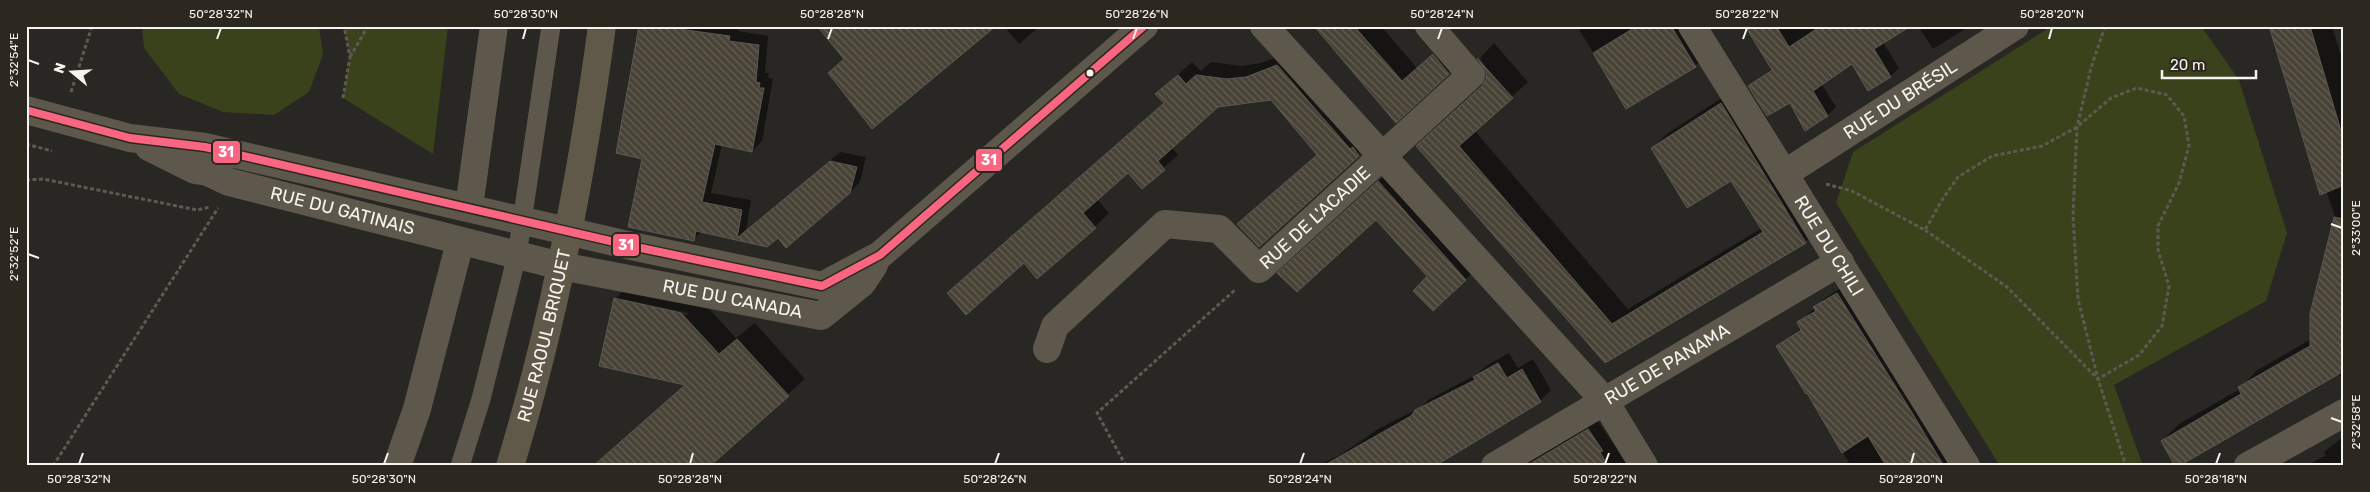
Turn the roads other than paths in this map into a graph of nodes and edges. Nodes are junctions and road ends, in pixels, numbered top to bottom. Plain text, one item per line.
1 (494, 26) edge
2 (551, 26) edge
3 (602, 26) edge
4 (1144, 26) edge
5 (1264, 26) edge
6 (1429, 26) edge
7 (1692, 26) edge
8 (2015, 26) edge
9 (26, 110) edge
10 (130, 138) junction
11 (1383, 156) junction
12 (1784, 174) junction
13 (469, 208) junction
14 (523, 220) junction
15 (569, 231) junction
16 (460, 242) junction
17 (517, 255) junction
18 (880, 255) junction
19 (1840, 262) junction
20 (561, 266) junction
21 (1047, 349) dead end
22 (1604, 400) junction
23 (2344, 413) edge
24 (397, 466) edge
25 (460, 466) edge
26 (510, 466) edge
27 (1495, 466) edge
28 (1644, 466) edge
29 (1966, 466) edge
30 (2248, 466) edge

1 - 13 street
2 - 14 lane
3 - 15 street, RUE RAOUL BRIQUET
4 - 18 street, RUE DU CANADA
5 - 11 street, RUE DE L'ACADIE
6 - 11 street, RUE DE L'ACADIE
7 - 12 street, RUE DU CHILI
8 - 12 street, RUE DU BRÉSIL
9 - 10 street, RUE DU GATINAIS
10 - 13 street, RUE DU GATINAIS
10 - 16 street, RUE DU GATINAIS
11 - 21 street, RUE DE L'ACADIE
11 - 22 street, RUE DE L'ACADIE
12 - 19 street, RUE DU CHILI
13 - 14 street, RUE DU GATINAIS
14 - 15 street, RUE DU GATINAIS
14 - 17 lane
15 - 18 street, RUE DU CANADA
15 - 20 street, RUE RAOUL BRIQUET
16 - 17 street, RUE DU GATINAIS
16 - 24 street
17 - 20 street, RUE DU GATINAIS
17 - 25 lane
18 - 20 street, RUE DU CANADA
19 - 22 street, RUE DE PANAMA
19 - 29 street, RUE DU CHILI
20 - 26 street, RUE RAOUL BRIQUET
22 - 27 street, RUE DE PANAMA
22 - 28 street, RUE DE L'ACADIE
23 - 30 street

